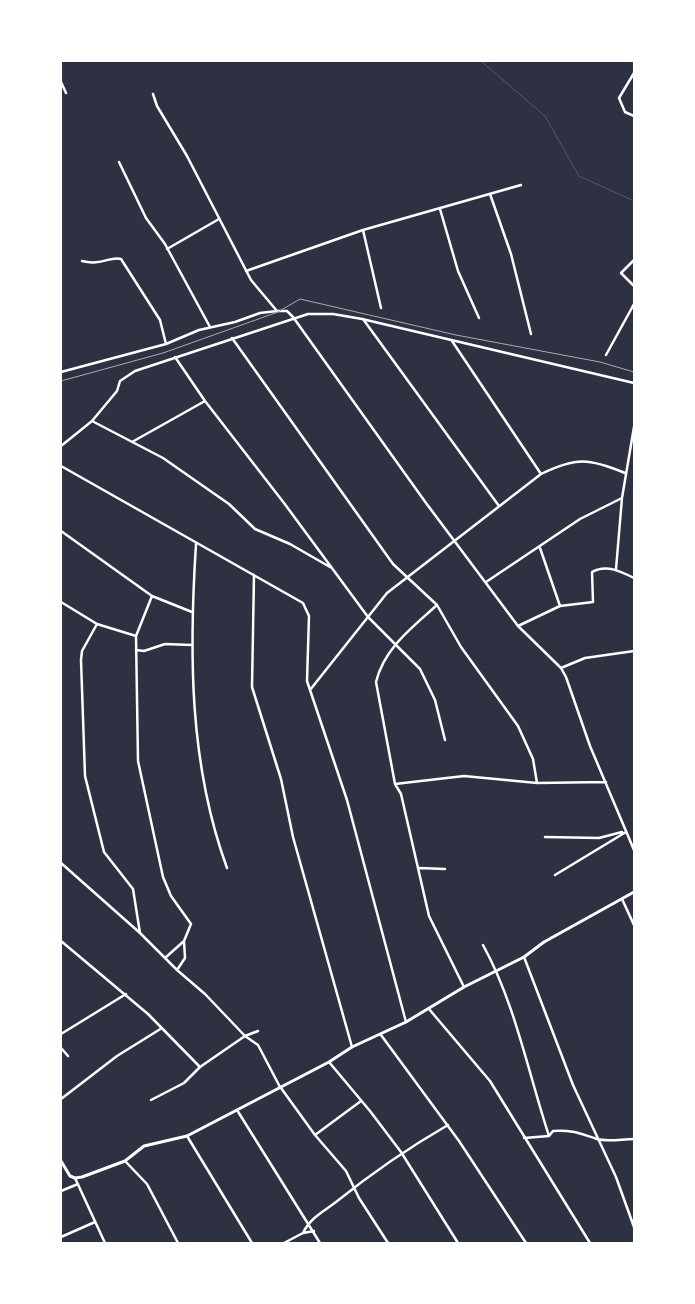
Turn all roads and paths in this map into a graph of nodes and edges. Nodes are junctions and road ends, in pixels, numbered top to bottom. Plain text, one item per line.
1 (634, 73) edge
2 (61, 82) edge
3 (66, 93) dead end
4 (153, 94) dead end
5 (634, 116) edge
6 (119, 162) dead end
7 (521, 185) dead end
8 (490, 194) junction
9 (440, 209) junction
10 (219, 219) junction
11 (364, 230) junction
12 (167, 249) junction
13 (634, 260) edge
14 (82, 261) dead end
15 (246, 271) junction
16 (634, 286) edge
17 (634, 304) edge
18 (381, 308) dead end
19 (277, 311) junction
20 (293, 317) junction
21 (479, 318) dead end
22 (362, 319) junction
23 (211, 327) junction
24 (531, 334) dead end
25 (232, 338) junction
26 (452, 341) junction
27 (166, 344) junction
28 (606, 355) dead end
29 (175, 356) junction
30 (61, 372) edge
31 (634, 383) edge
32 (205, 400) junction
33 (92, 421) junction
34 (634, 427) edge
35 (132, 442) junction
36 (61, 446) edge
37 (61, 466) edge
38 (625, 473) junction
39 (541, 474) junction
40 (622, 498) junction
41 (499, 506) junction
42 (61, 531) edge
43 (456, 541) junction
44 (196, 544) junction
45 (540, 547) junction
46 (332, 568) junction
47 (616, 570) junction
48 (254, 575) junction
49 (408, 578) junction
50 (634, 578) edge
51 (486, 582) junction
52 (152, 596) junction
53 (61, 602) edge
54 (437, 605) junction
55 (560, 606) junction
56 (192, 612) junction
57 (368, 617) junction
58 (98, 624) junction
59 (518, 626) junction
60 (136, 636) junction
61 (396, 643) junction
62 (192, 646) junction
63 (136, 650) junction
64 (634, 651) edge
65 (561, 668) junction
66 (310, 690) junction
67 (445, 740) dead end
68 (606, 782) junction
69 (537, 783) junction
70 (395, 784) junction
71 (626, 832) junction
72 (545, 837) dead end
73 (634, 850) edge
74 (61, 863) edge
75 (227, 868) dead end
76 (418, 868) junction
77 (444, 869) dead end
78 (555, 875) dead end
79 (634, 892) edge
80 (622, 899) junction
81 (634, 925) edge
82 (140, 932) junction
83 (61, 941) edge
84 (184, 941) junction
85 (483, 944) dead end
86 (524, 957) junction
87 (165, 958) junction
88 (177, 970) junction
89 (497, 970) junction
90 (464, 987) junction
91 (126, 994) junction
92 (429, 1009) junction
93 (406, 1022) junction
94 (162, 1028) junction
95 (258, 1031) dead end
96 (61, 1034) edge
97 (381, 1035) junction
98 (244, 1036) junction
99 (352, 1047) junction
100 (61, 1048) edge
101 (68, 1056) dead end
102 (329, 1062) junction
103 (200, 1067) junction
104 (281, 1087) junction
105 (61, 1099) edge
106 (150, 1100) dead end
107 (361, 1100) junction
108 (237, 1110) junction
109 (448, 1125) junction
110 (315, 1135) junction
111 (187, 1136) junction
112 (549, 1136) junction
113 (524, 1138) junction
114 (598, 1139) junction
115 (634, 1139) edge
116 (400, 1152) junction
117 (61, 1161) edge
118 (125, 1161) junction
119 (75, 1178) junction
120 (78, 1184) junction
121 (354, 1187) junction
122 (61, 1192) edge
123 (95, 1222) junction
124 (308, 1222) junction
125 (634, 1227) edge
126 (314, 1232) junction
127 (303, 1233) junction
128 (61, 1237) edge
129 (105, 1243) edge
130 (178, 1243) edge
131 (252, 1243) edge
132 (284, 1243) edge
133 (320, 1243) edge
134 (388, 1243) edge
135 (458, 1243) edge
136 (526, 1243) edge
137 (590, 1243) edge

1 - 5 street
2 - 3 street
4 - 10 street
6 - 12 street
7 - 8 street
8 - 9 street
8 - 24 street
9 - 11 street
9 - 21 street
10 - 12 street
10 - 15 street
11 - 15 street
11 - 18 street
12 - 23 street
13 - 16 street
14 - 27 street
15 - 19 street
17 - 28 street
19 - 20 street
19 - 23 street
20 - 22 street
20 - 25 street
20 - 43 street
22 - 26 street
22 - 41 street
23 - 27 street
25 - 29 street
25 - 49 street
26 - 31 street
26 - 39 street
27 - 30 street
29 - 32 street
29 - 33 street
32 - 35 street
32 - 46 street
33 - 35 street
33 - 36 street
34 - 38 street
35 - 46 street
37 - 44 street
38 - 39 street
38 - 40 street
39 - 41 street
40 - 45 street
40 - 47 street
41 - 43 street
42 - 52 street
43 - 49 street
43 - 51 street
44 - 48 street
44 - 56 street
45 - 51 street
45 - 55 street
46 - 57 street
47 - 50 street
47 - 55 street
48 - 66 street
48 - 99 street
49 - 54 street
49 - 57 street
51 - 59 street
52 - 56 street
52 - 60 street
53 - 58 street
54 - 61 street
54 - 69 street
55 - 59 street
56 - 62 street
57 - 61 street
57 - 66 street
58 - 60 street
58 - 82 street
59 - 65 street
60 - 63 street
61 - 67 street
61 - 70 street
62 - 63 street
62 - 75 street
63 - 84 street
64 - 65 street
65 - 68 street
66 - 93 street
68 - 69 street
68 - 71 street
69 - 70 street
70 - 76 street
71 - 72 street
71 - 73 street
71 - 78 street
74 - 82 street
76 - 77 street
76 - 90 street
79 - 80 street
80 - 81 street
80 - 86 street
82 - 87 street
83 - 91 street
84 - 87 street
84 - 88 street
85 - 89 street
86 - 89 street
86 - 114 street
87 - 88 street
88 - 98 street
89 - 90 street
89 - 112 street
90 - 92 street
91 - 94 street
91 - 96 street
92 - 93 street
92 - 113 street
93 - 97 street
94 - 103 street
94 - 105 street
95 - 98 street
97 - 99 street
97 - 109 street
98 - 103 street
98 - 104 street
99 - 102 street
100 - 101 street
102 - 104 street
102 - 107 street
103 - 106 street
104 - 108 street
104 - 110 street
107 - 110 street
107 - 116 street
108 - 111 street
108 - 124 street
109 - 116 street
109 - 136 street
110 - 121 street
111 - 118 street
111 - 131 street
112 - 113 street
112 - 114 street
113 - 137 street
114 - 115 street
114 - 125 street
116 - 121 street
116 - 135 street
117 - 119 street
118 - 119 street
118 - 130 street
119 - 120 street
120 - 122 street
120 - 123 street
121 - 124 street
121 - 134 street
123 - 128 street
123 - 129 street
124 - 126 street
124 - 127 street
126 - 127 street
126 - 133 street
127 - 132 street

